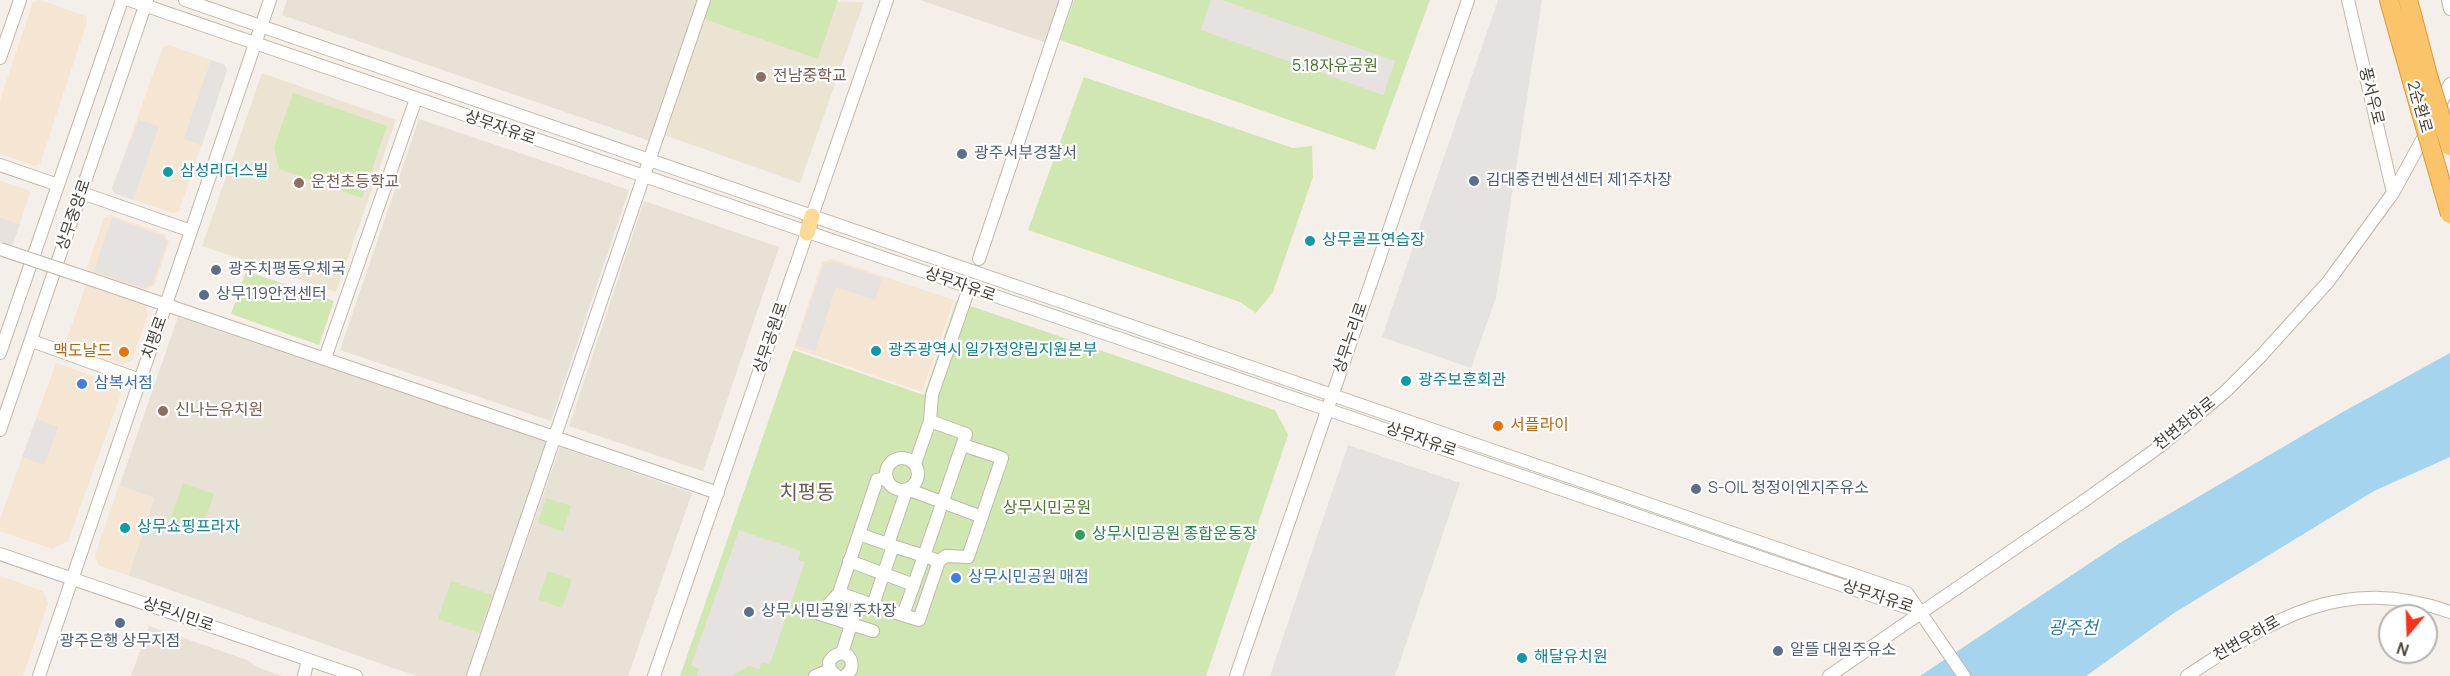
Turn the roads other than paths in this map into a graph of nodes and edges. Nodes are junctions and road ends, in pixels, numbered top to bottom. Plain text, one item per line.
1 (20, 0) edge
2 (122, 0) edge
3 (129, 0) edge
4 (185, 0) edge
5 (270, 0) edge
6 (704, 0) edge
7 (887, 0) edge
8 (1066, 0) edge
9 (1468, 0) edge
10 (2348, 0) edge
11 (2389, 0) edge
12 (2408, 0) edge
13 (2448, 0) edge
14 (146, 3) edge
15 (2450, 9) edge
16 (262, 26) junction
17 (256, 43) junction
18 (0, 58) edge
19 (2450, 84) edge
20 (416, 99) junction
21 (2450, 146) edge
22 (648, 160) junction
23 (0, 165) edge
24 (642, 177) junction
25 (58, 185) junction
26 (82, 193) junction
27 (2393, 193) junction
28 (2450, 214) edge
29 (812, 216) junction
30 (191, 231) junction
31 (807, 232) junction
32 (0, 249) edge
33 (979, 259) dead end
34 (966, 297) dead end
35 (167, 305) junction
36 (4, 332) edge
37 (32, 341) junction
38 (0, 353) edge
39 (325, 358) junction
40 (140, 380) junction
41 (1332, 393) junction
42 (1327, 408) junction
43 (930, 422) junction
44 (0, 430) edge
45 (556, 438) junction
46 (963, 445) junction
47 (915, 464) junction
48 (887, 478) junction
49 (907, 489) junction
50 (717, 493) junction
51 (942, 504) junction
52 (982, 517) junction
53 (859, 534) junction
54 (891, 545) junction
55 (0, 554) edge
56 (924, 556) junction
57 (849, 561) junction
58 (939, 561) junction
59 (884, 574) junction
60 (72, 579) junction
61 (914, 585) junction
62 (838, 593) junction
63 (859, 600) junction
64 (873, 605) junction
65 (1920, 612) junction
66 (2450, 612) edge
67 (903, 615) junction
68 (851, 625) junction
69 (873, 631) dead end
70 (842, 653) junction
71 (308, 660) junction
72 (834, 674) edge
73 (39, 676) edge
74 (304, 676) edge
75 (356, 676) edge
76 (473, 676) edge
77 (654, 676) edge
78 (814, 676) edge
79 (845, 676) edge
80 (1236, 676) edge
81 (1829, 676) edge
82 (1964, 676) edge
83 (2187, 676) edge

1 - 18 street
2 - 25 street, 상무중앙로
3 - 14 street, 상무자유로
4 - 16 street, 상무자유로
5 - 16 street, 치평로
6 - 22 street
7 - 29 street, 상무공원로
8 - 33 street
9 - 41 street, 상무누리로
10 - 27 street, 풍서우로
11 - 28 highway, 2순환로, bridge
12 - 21 highway, 2순환로, bridge
13 - 15 street
14 - 17 street, 상무자유로
14 - 26 street, 상무중앙로
16 - 17 street, 치평로
16 - 22 street, 상무자유로
17 - 20 street, 상무자유로
17 - 30 street, 치평로
19 - 27 street, 천변좌하로
20 - 24 street, 상무자유로
20 - 39 street
22 - 24 street
22 - 29 street, 상무자유로
23 - 25 street
24 - 31 street, 상무자유로
24 - 45 street
25 - 36 street, 상무중앙로
26 - 30 street
26 - 37 street, 상무중앙로
27 - 65 street, 천변좌하로
29 - 31 main road, 상무공원로
29 - 41 street, 상무자유로
30 - 35 street, 치평로
31 - 42 street, 상무자유로
31 - 50 street, 상무공원로
32 - 35 street, bridge
34 - 43 street
35 - 39 street
35 - 40 street, 치평로
36 - 38 street, 상무중앙로
37 - 40 street
37 - 44 street, 상무중앙로
39 - 45 street
40 - 60 street, 치평로
41 - 42 street, 상무누리로
41 - 65 street, 상무자유로
42 - 65 street, 상무자유로
42 - 80 street, 상무누리로
43 - 46 street
43 - 47 street
45 - 50 street
45 - 76 street
46 - 51 street
46 - 52 street
47 - 48 street
47 - 49 street
48 - 49 street
48 - 53 street
49 - 51 street
49 - 54 street
50 - 77 street, 상무공원로
51 - 52 street
51 - 56 street
52 - 58 street
53 - 54 street
53 - 57 street
54 - 56 street
54 - 59 street
55 - 60 street, 상무시민로
56 - 58 street
56 - 61 street
57 - 59 street
57 - 62 street
58 - 67 street
59 - 61 street
59 - 64 street
60 - 71 street, 상무시민로
60 - 73 street, 치평로
61 - 67 street
62 - 63 street
62 - 68 street
63 - 64 street
63 - 68 street
64 - 67 street
65 - 81 street, 천변좌하로
65 - 82 street
66 - 83 street, 천변우하로
68 - 69 street
68 - 70 street
70 - 72 street
70 - 79 street
71 - 74 street
71 - 75 street, 상무시민로
72 - 78 street

